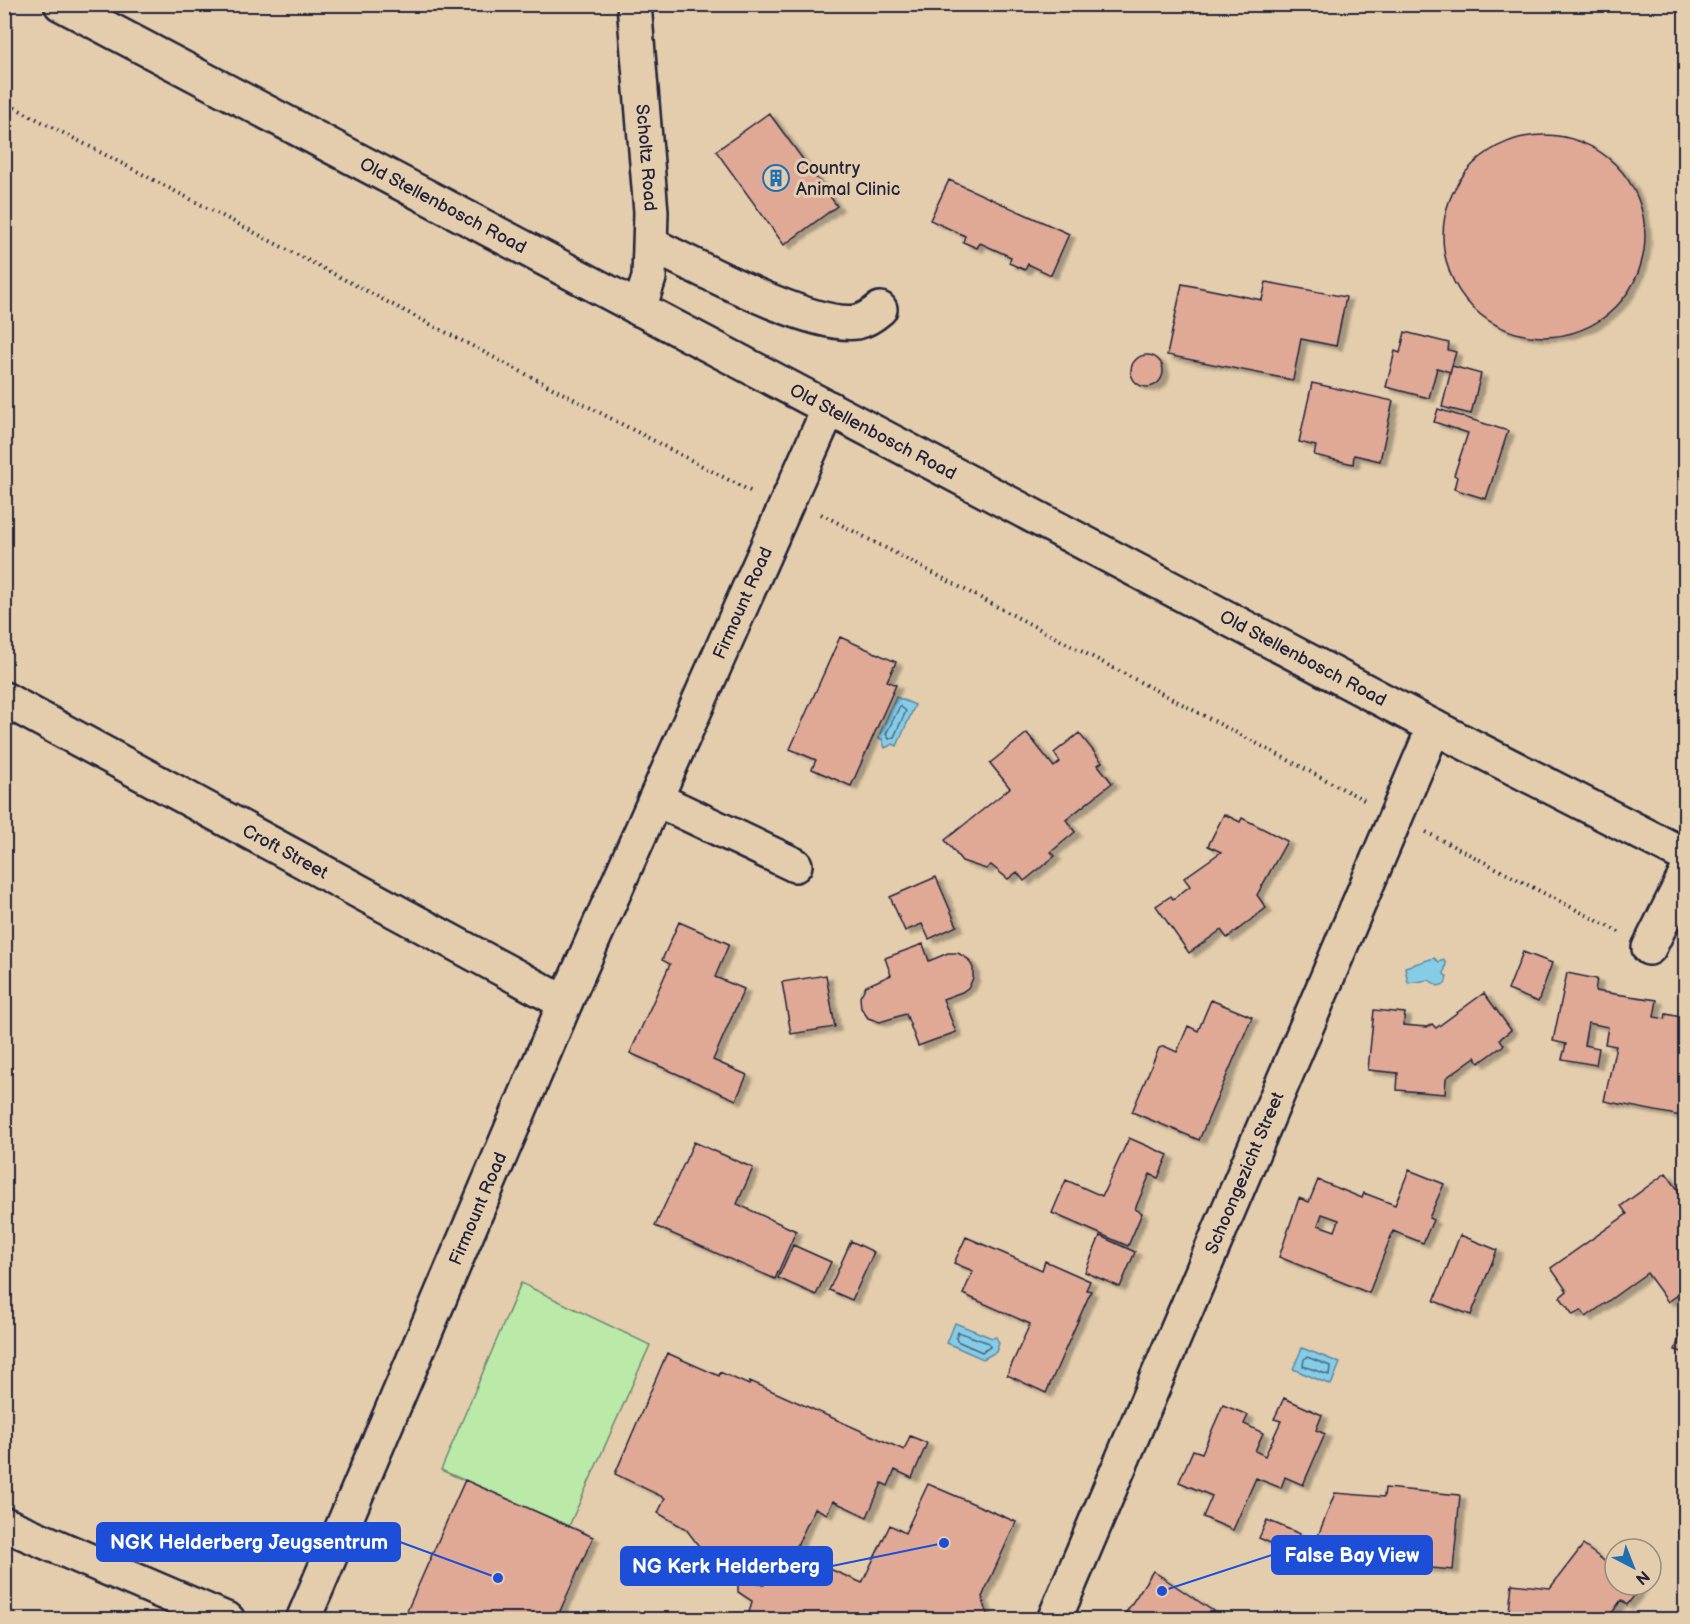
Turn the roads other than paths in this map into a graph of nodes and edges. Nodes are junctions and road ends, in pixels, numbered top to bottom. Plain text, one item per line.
1 (61, 4) edge
2 (634, 4) edge
3 (652, 245) junction
4 (639, 309) junction
5 (880, 309) dead end
6 (829, 408) junction
7 (4, 699) edge
8 (1434, 727) junction
9 (656, 798) junction
10 (1686, 856) edge
11 (795, 865) dead end
12 (1686, 874) edge
13 (1649, 948) road end
14 (565, 1003) junction
15 (4, 1524) edge
16 (228, 1620) edge
17 (303, 1620) edge
18 (1054, 1620) edge

1 - 4 street, Old Stellenbosch Road
2 - 3 street, Scholtz Road
3 - 4 street, Scholtz Road
3 - 5 street
4 - 6 street, Old Stellenbosch Road
6 - 8 street, Old Stellenbosch Road
6 - 9 street, Firmount Road
7 - 14 street, Croft Street
8 - 10 street, Old Stellenbosch Road
8 - 18 street, Schoongezicht Street
9 - 11 street
9 - 14 street, Firmount Road
12 - 13 street
14 - 17 street, Firmount Road
15 - 16 street

